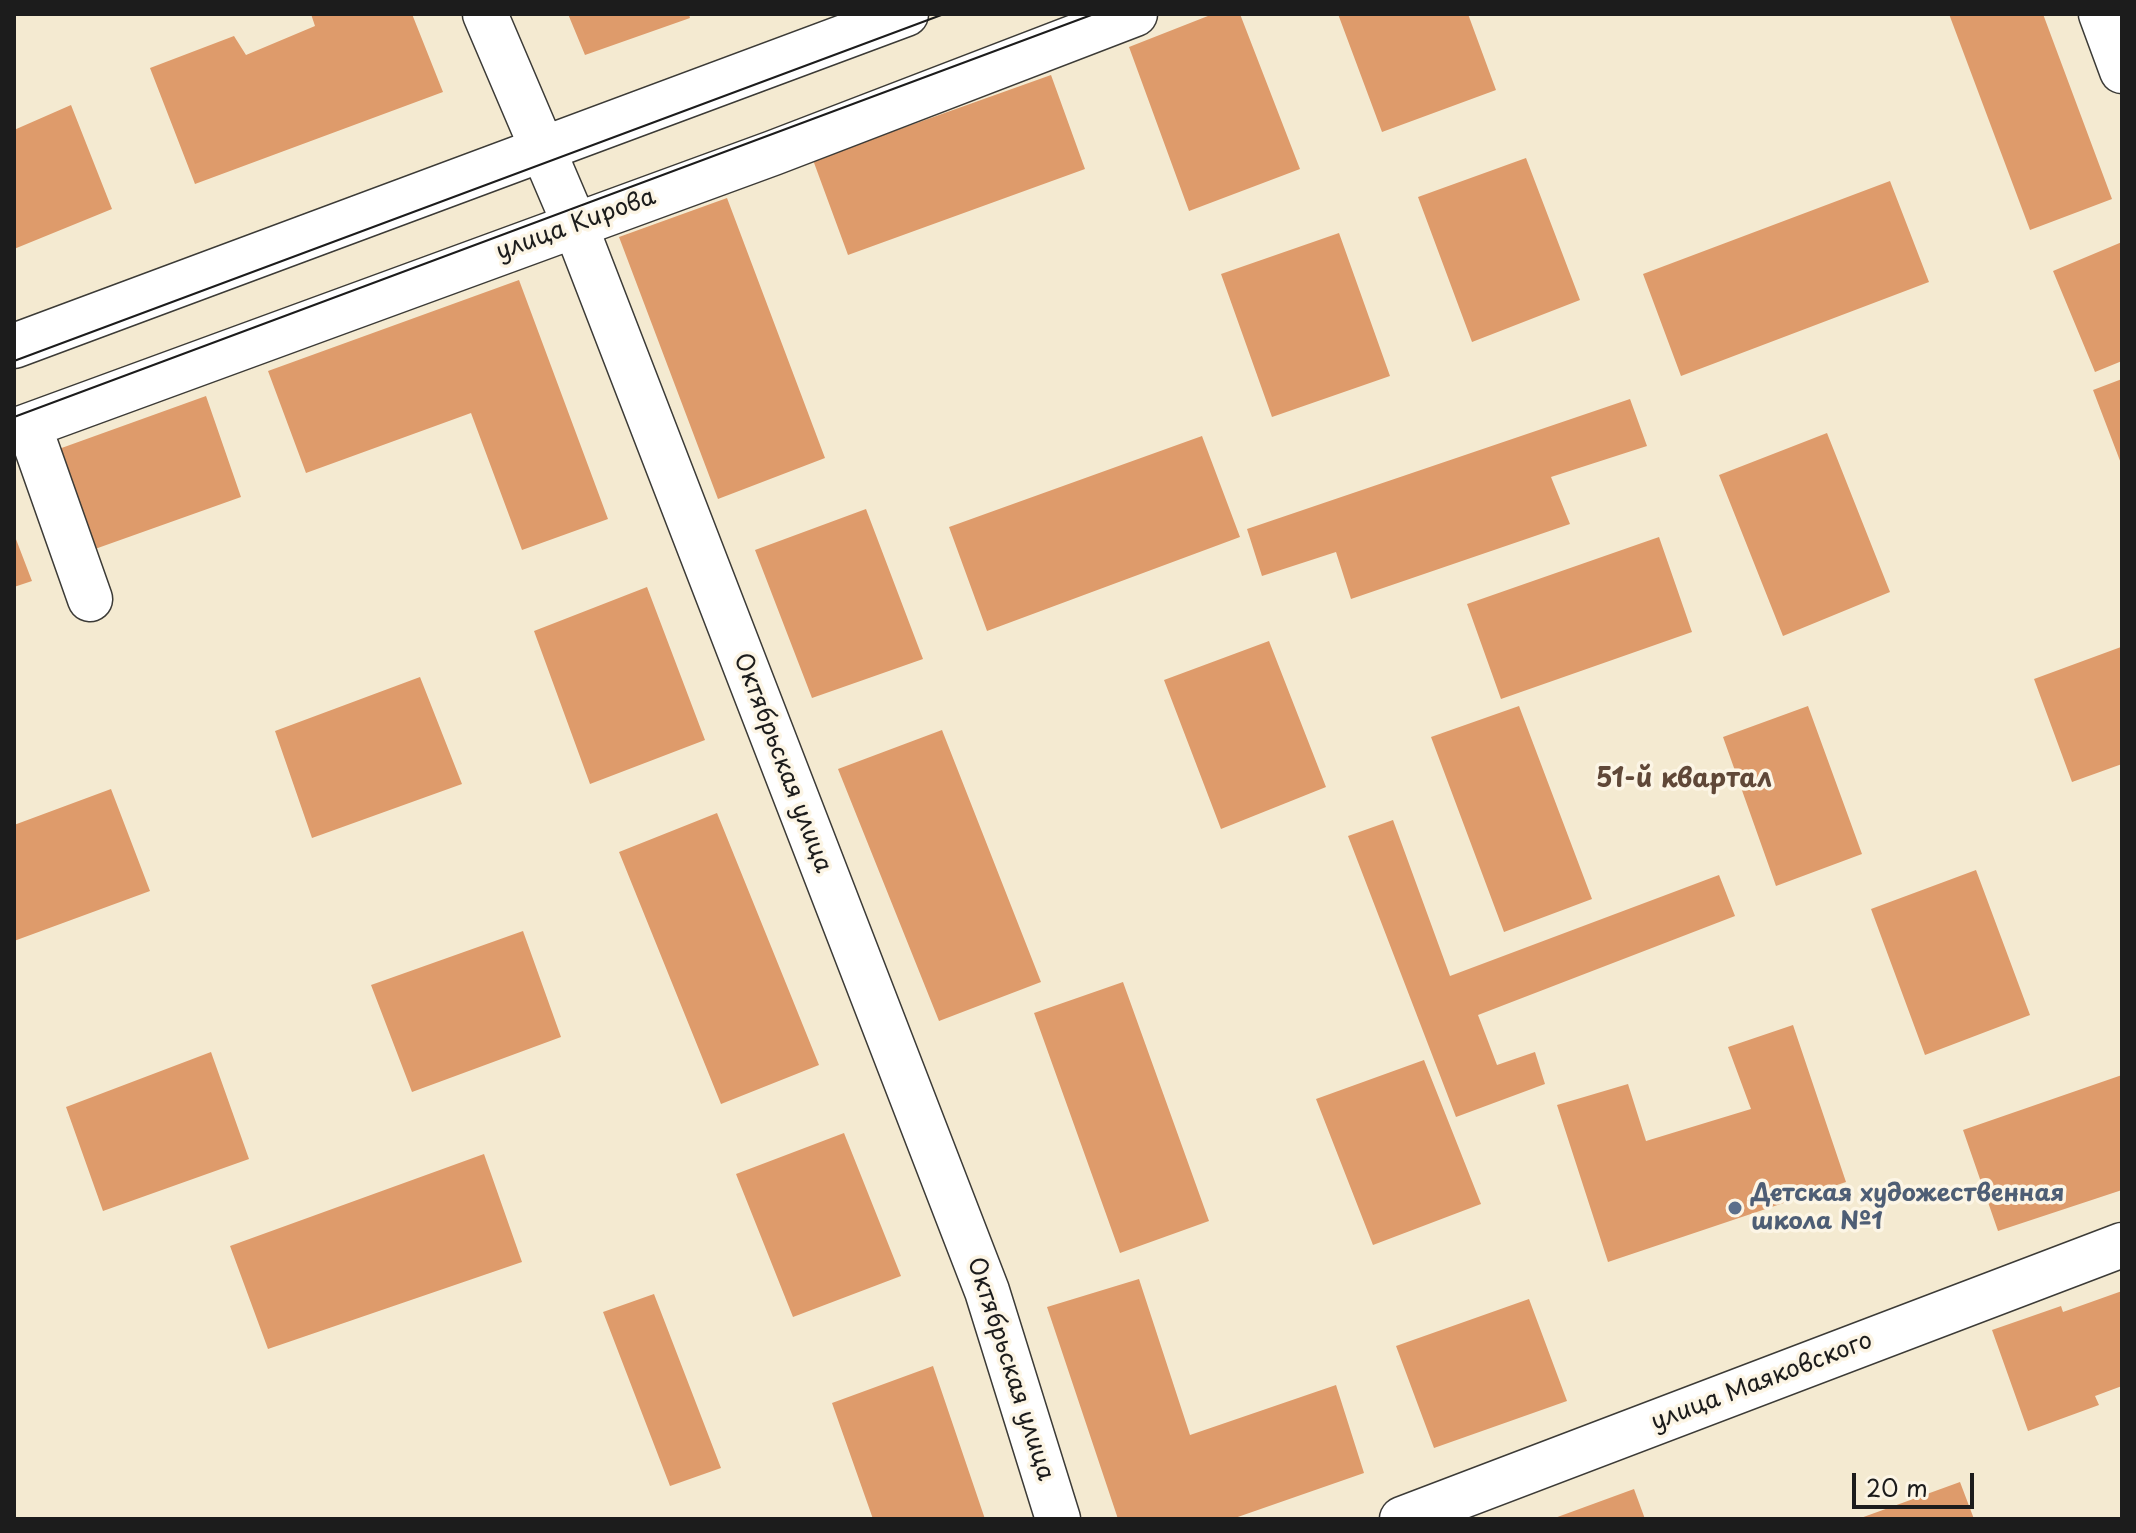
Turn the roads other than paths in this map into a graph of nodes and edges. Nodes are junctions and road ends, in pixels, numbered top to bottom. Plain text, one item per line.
1 (485, 14) edge
2 (906, 14) edge
3 (1135, 14) edge
4 (2101, 14) edge
5 (2122, 71) edge
6 (542, 148) junction
7 (575, 225) junction
8 (14, 346) edge
9 (22, 428) edge
10 (90, 599) dead end
11 (2122, 1245) edge
12 (1058, 1519) edge
13 (1402, 1519) edge

1 - 6 street, Октябрьская улица
2 - 6 street
3 - 7 street, улица Кирова
4 - 5 street
6 - 7 street, Октябрьская улица
6 - 8 street
7 - 9 street, улица Кирова
7 - 12 street, Октябрьская улица
9 - 10 street
11 - 13 street, улица Маяковского

